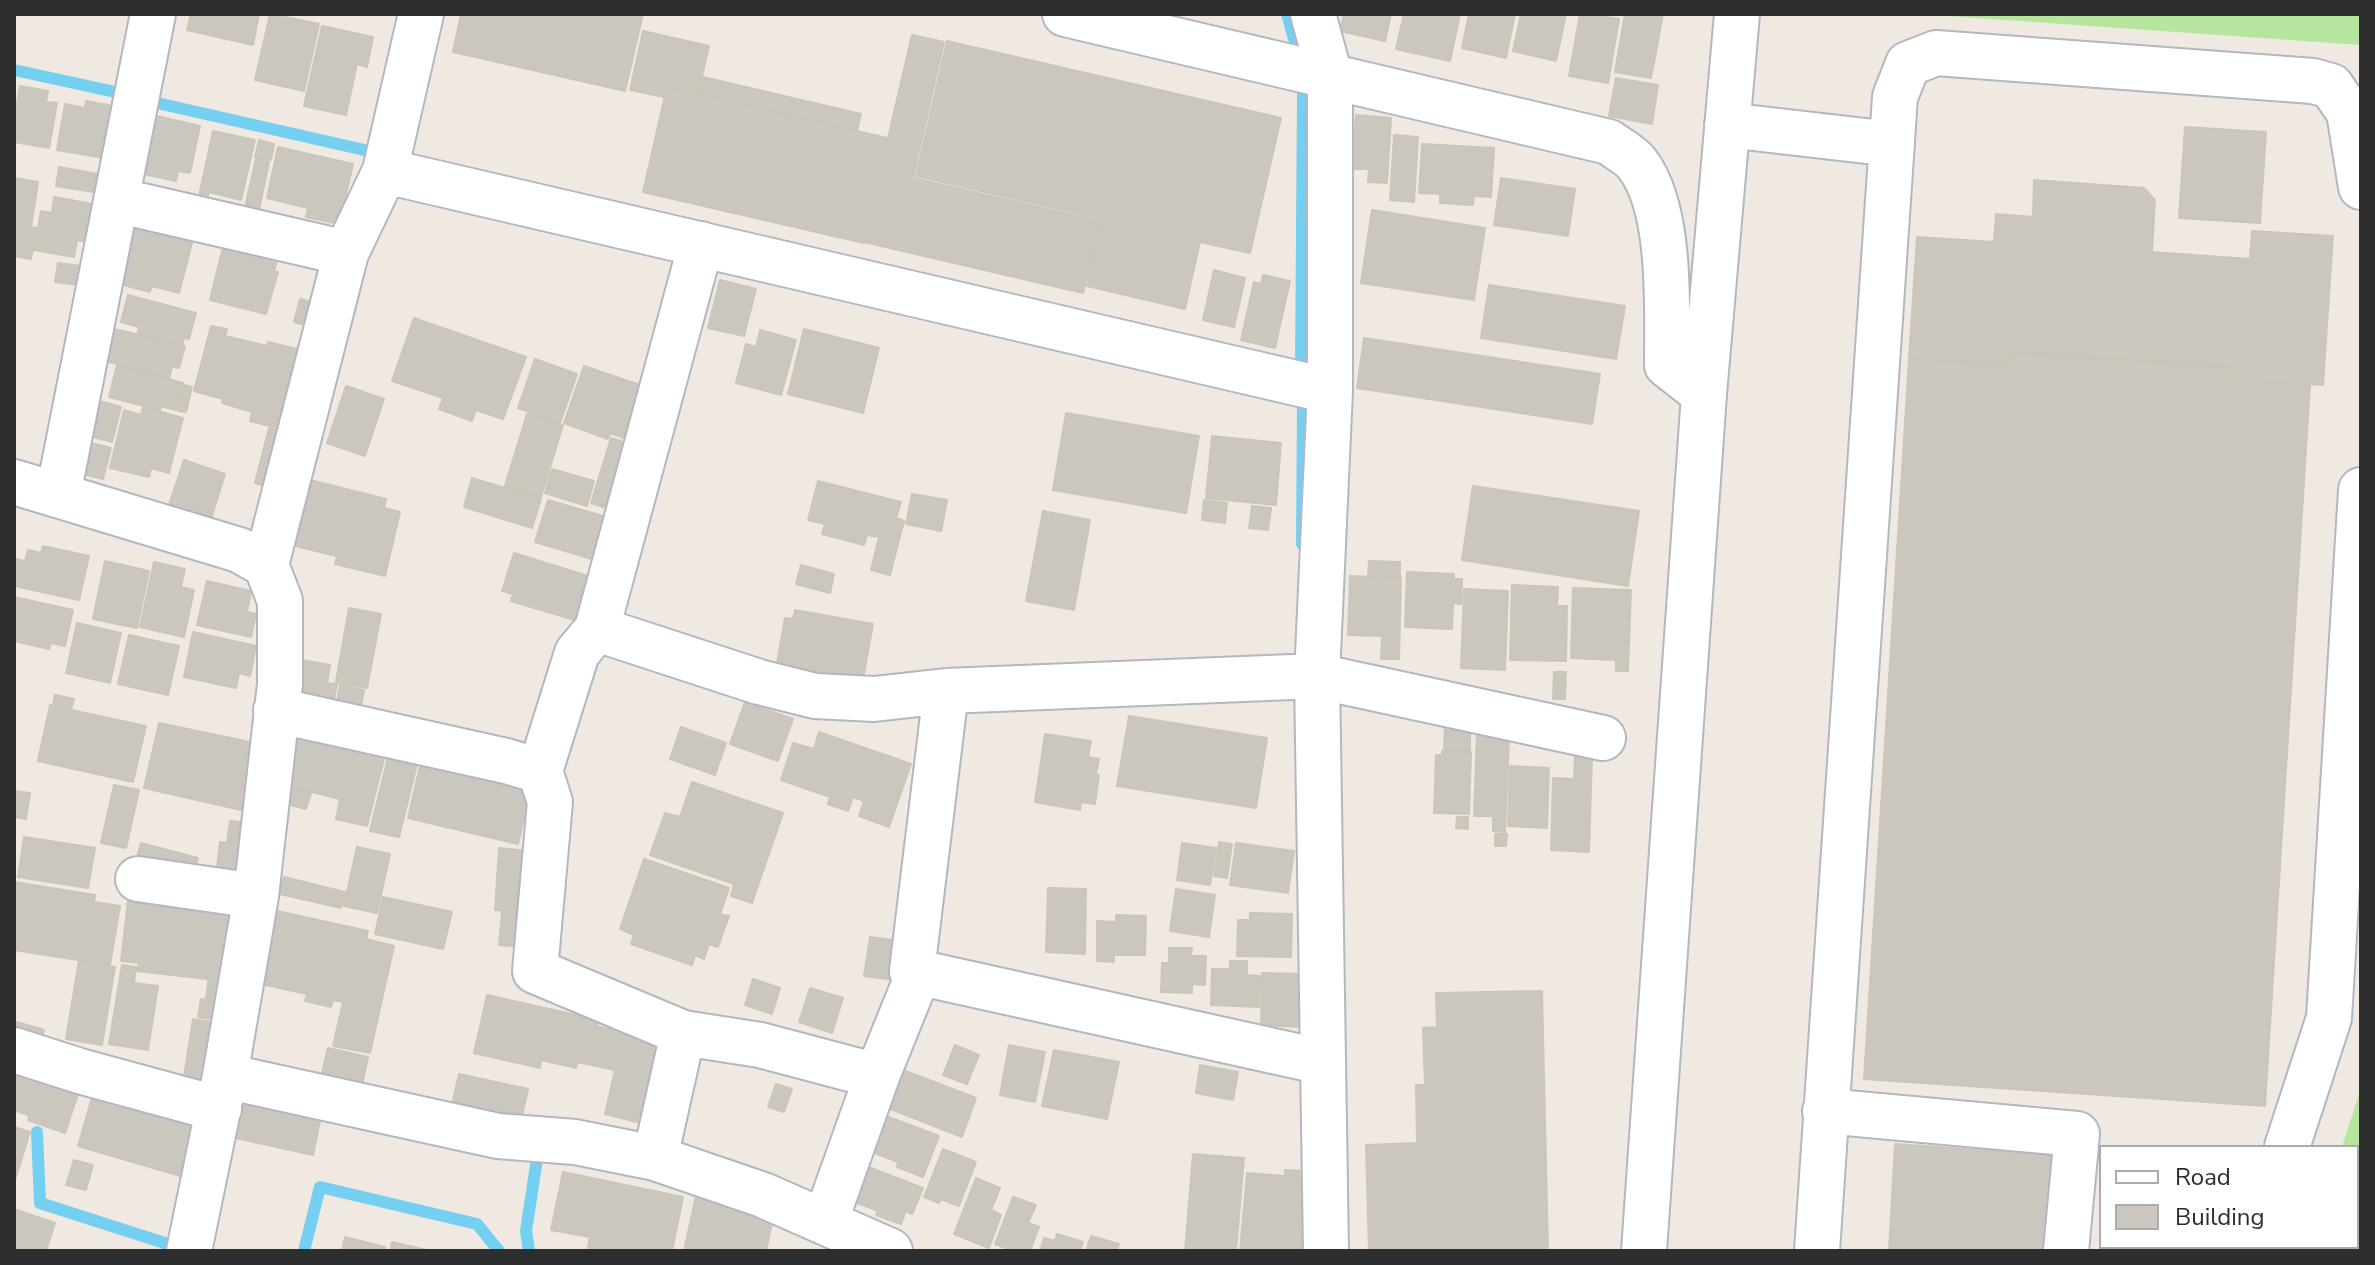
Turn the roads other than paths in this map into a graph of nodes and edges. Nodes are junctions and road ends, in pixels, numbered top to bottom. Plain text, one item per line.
1 (153, 14) edge
2 (421, 14) edge
3 (1065, 14) edge
4 (1313, 14) edge
5 (1737, 14) edge
6 (1330, 76) junction
7 (1744, 127) junction
8 (1892, 144) junction
9 (385, 171) junction
10 (2361, 187) edge
11 (116, 200) junction
12 (701, 244) junction
13 (346, 253) junction
14 (1330, 391) junction
15 (1704, 394) junction
16 (14, 482) edge
17 (2361, 490) edge
18 (58, 495) junction
19 (266, 565) junction
20 (597, 629) junction
21 (1317, 676) junction
22 (946, 691) junction
23 (276, 710) junction
24 (1603, 738) dead end
25 (540, 771) junction
26 (138, 879) dead end
27 (256, 896) junction
28 (919, 972) junction
29 (683, 1033) junction
30 (14, 1050) edge
31 (1323, 1062) junction
32 (877, 1076) junction
33 (222, 1093) junction
34 (1825, 1111) junction
35 (2288, 1145) edge
36 (655, 1158) junction
37 (825, 1222) junction
38 (189, 1251) edge
39 (890, 1251) edge
40 (1326, 1251) edge
41 (1644, 1251) edge
42 (1817, 1251) edge
43 (2066, 1251) edge

1 - 11 street
2 - 9 street
3 - 6 street
4 - 6 street
5 - 7 street
6 - 14 street
6 - 15 street
7 - 8 street
7 - 15 street
8 - 10 street
8 - 34 street
9 - 12 street
9 - 13 street
11 - 13 street
11 - 18 street
12 - 14 street
12 - 20 street
13 - 19 street
14 - 21 street
15 - 41 street
16 - 18 street
17 - 35 street
18 - 19 street
19 - 23 street
20 - 22 street
20 - 25 street
21 - 22 street
21 - 24 street
21 - 31 street
22 - 28 street
23 - 25 street
23 - 27 street
25 - 29 street
26 - 27 street
27 - 33 street
28 - 31 street
28 - 32 street
29 - 32 street
29 - 36 street
30 - 33 street
31 - 40 street
32 - 37 street
33 - 36 street
33 - 38 street
34 - 42 street
34 - 43 street
36 - 37 street
37 - 39 street

